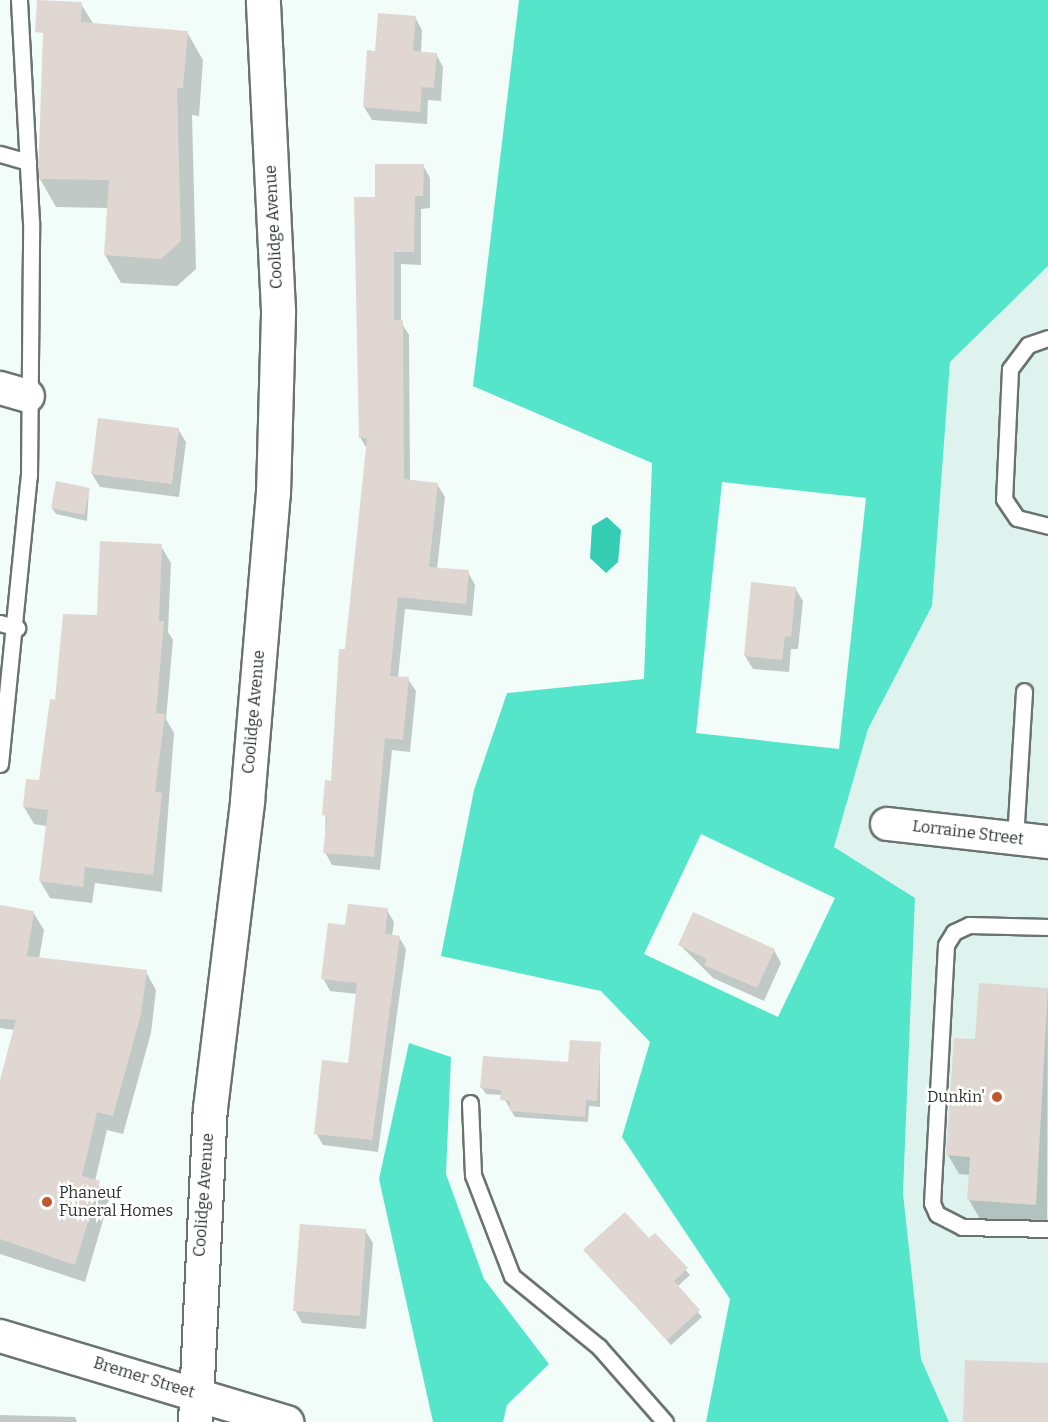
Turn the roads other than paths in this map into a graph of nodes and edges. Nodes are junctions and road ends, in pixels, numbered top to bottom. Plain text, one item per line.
1 (19, 0) edge
2 (263, 0) edge
3 (0, 153) edge
4 (28, 162) junction
5 (1048, 338) edge
6 (14, 392) edge
7 (1048, 526) edge
8 (0, 623) edge
9 (17, 628) junction
10 (1024, 690) dead end
11 (0, 764) edge
12 (887, 824) dead end
13 (1015, 839) junction
14 (1048, 842) edge
15 (1048, 927) edge
16 (470, 1103) dead end
17 (1048, 1229) edge
18 (0, 1336) edge
19 (195, 1408) edge
20 (287, 1422) edge
21 (665, 1422) edge

1 - 4 lane
2 - 19 street, Coolidge Avenue
3 - 4 lane
4 - 6 lane
5 - 7 lane
6 - 9 lane
8 - 9 lane
9 - 11 lane
10 - 13 lane
12 - 13 street, Lorraine Street
13 - 14 street, Lorraine Street
15 - 17 lane
16 - 21 lane
18 - 19 street, Bremer Street
19 - 20 street, Bremer Street

